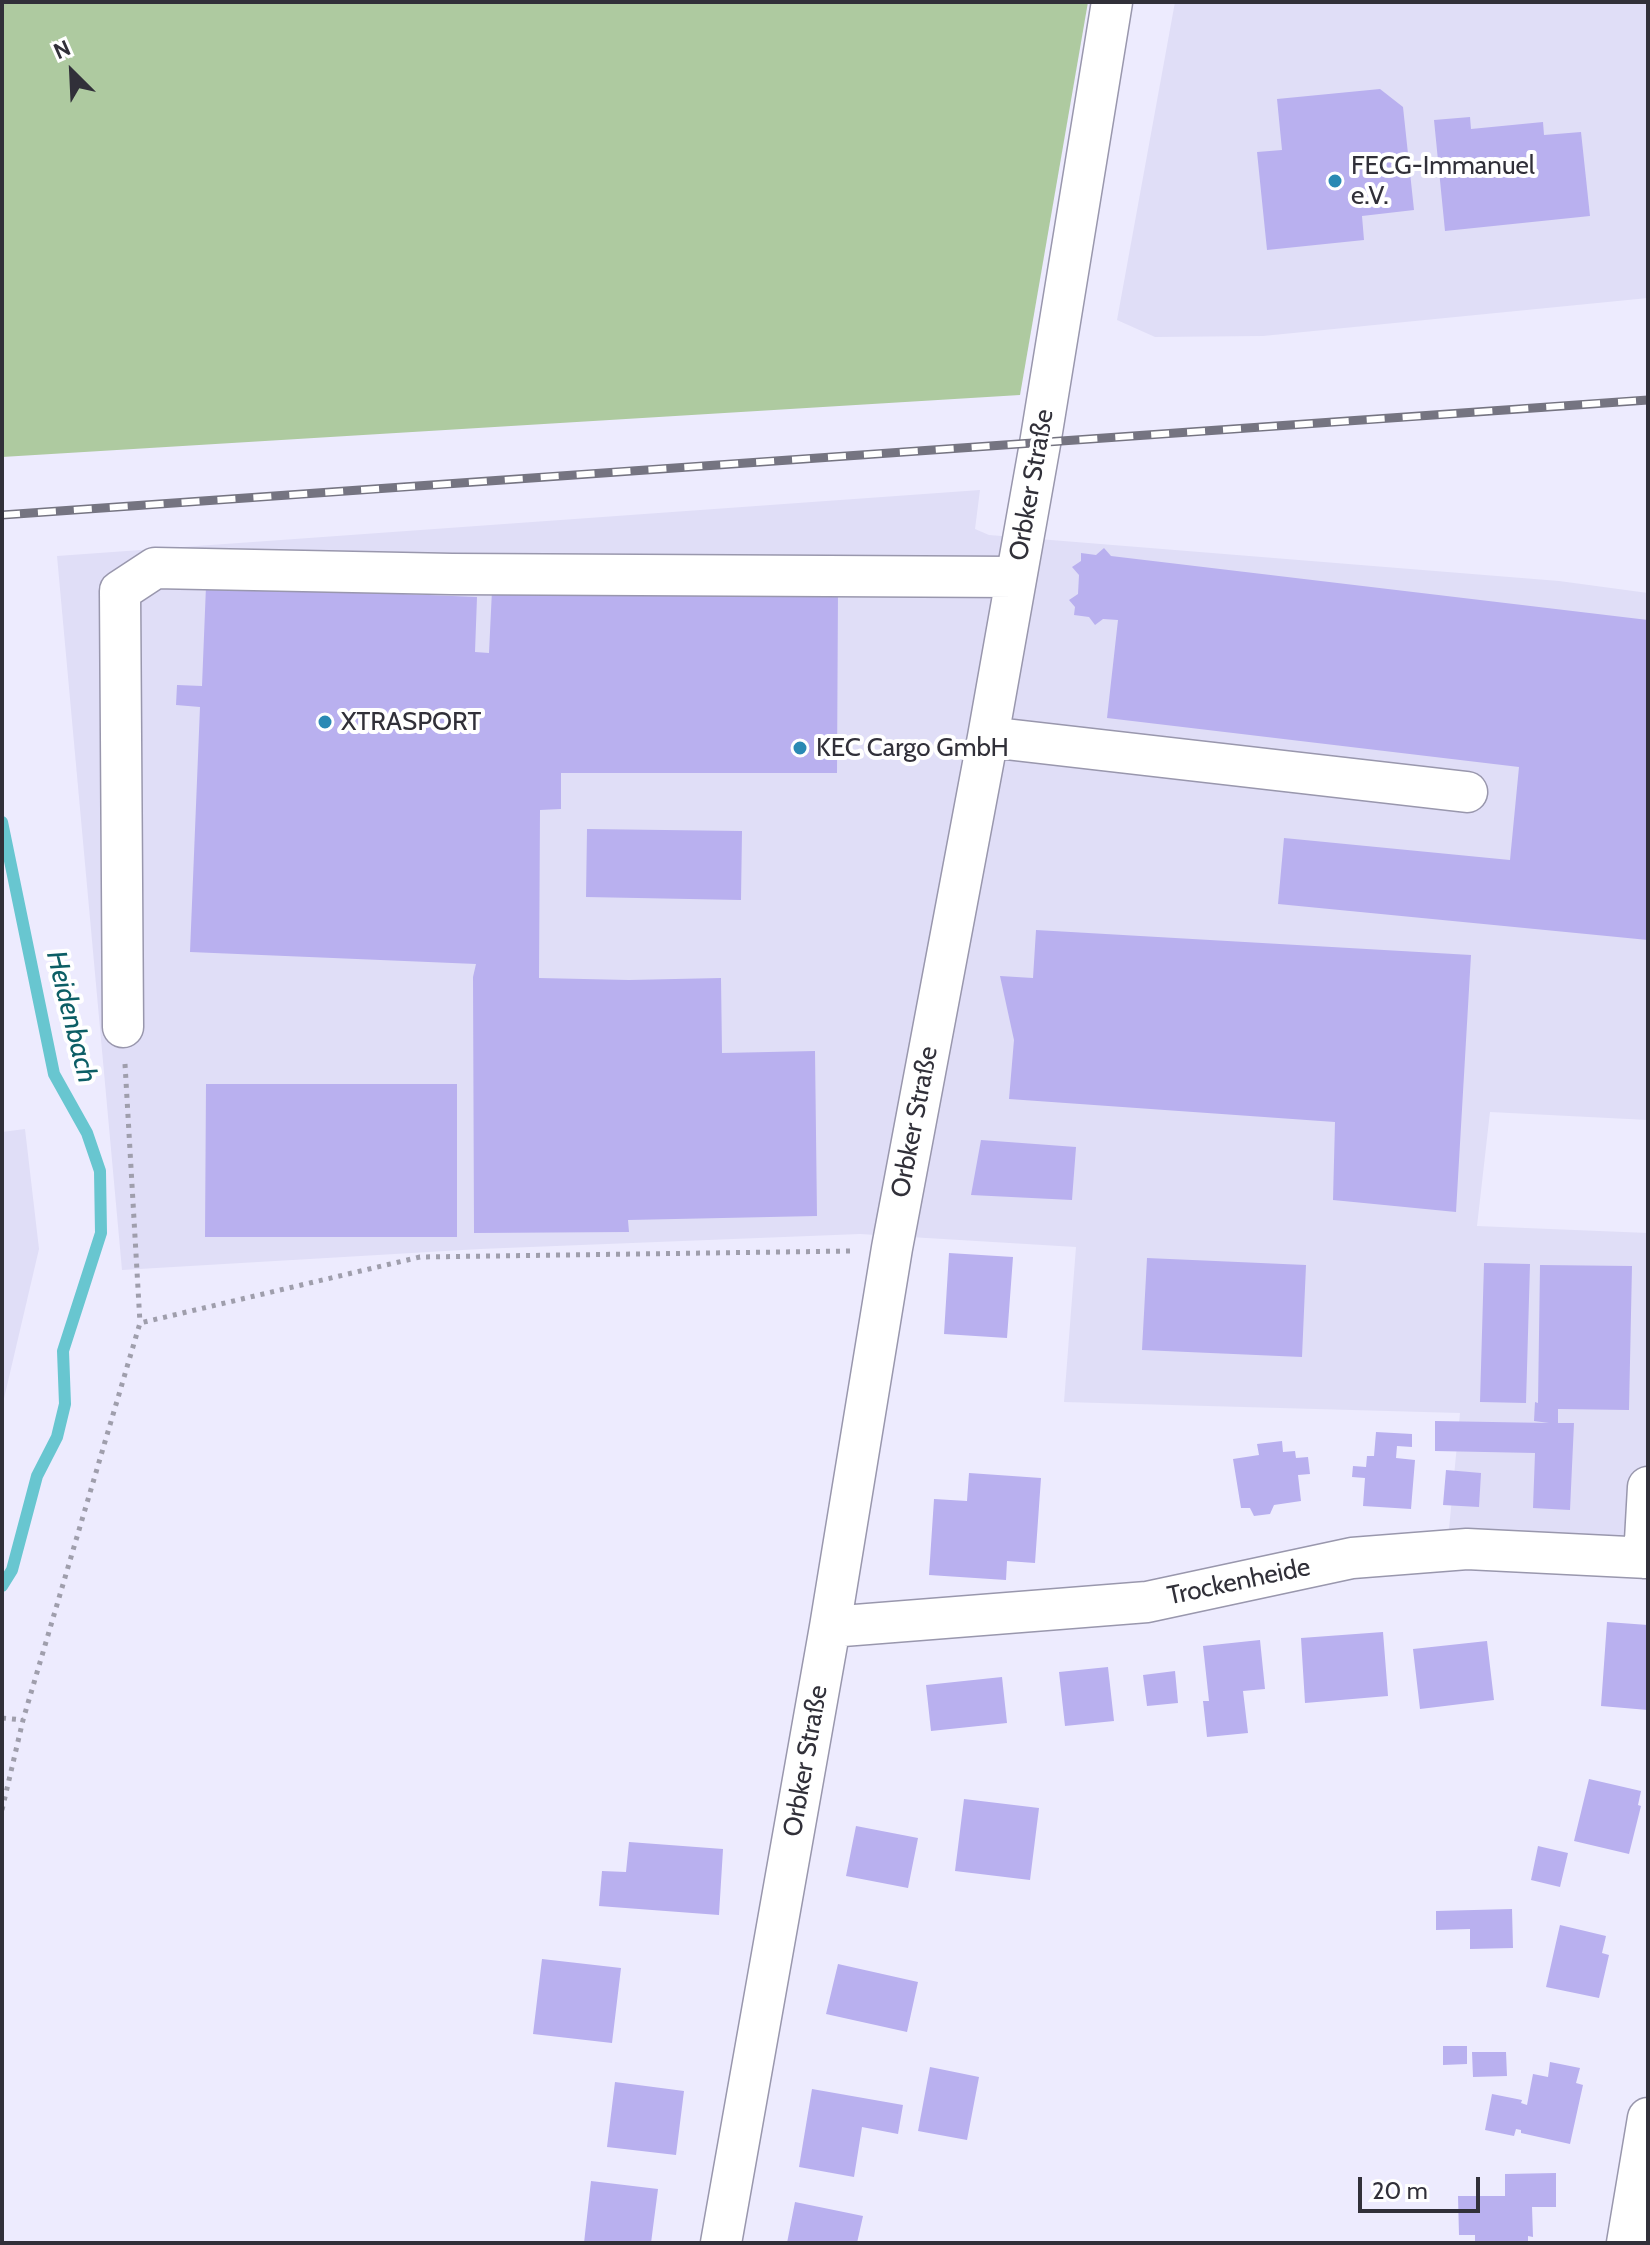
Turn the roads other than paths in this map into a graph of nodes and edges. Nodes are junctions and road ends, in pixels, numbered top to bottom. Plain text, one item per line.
1 (1112, 2) edge
2 (1015, 577) junction
3 (988, 737) junction
4 (1467, 792) dead end
5 (123, 1027) road end
6 (1648, 1487) edge
7 (1646, 1558) edge
8 (830, 1627) junction
9 (1648, 2118) edge
10 (721, 2243) edge
11 (1627, 2243) edge

1 - 2 street, Orbker Straße
2 - 3 street, Orbker Straße
2 - 5 street
3 - 4 street
3 - 8 street, Orbker Straße
6 - 7 street
7 - 8 street, Trockenheide
8 - 10 street, Orbker Straße
9 - 11 street

